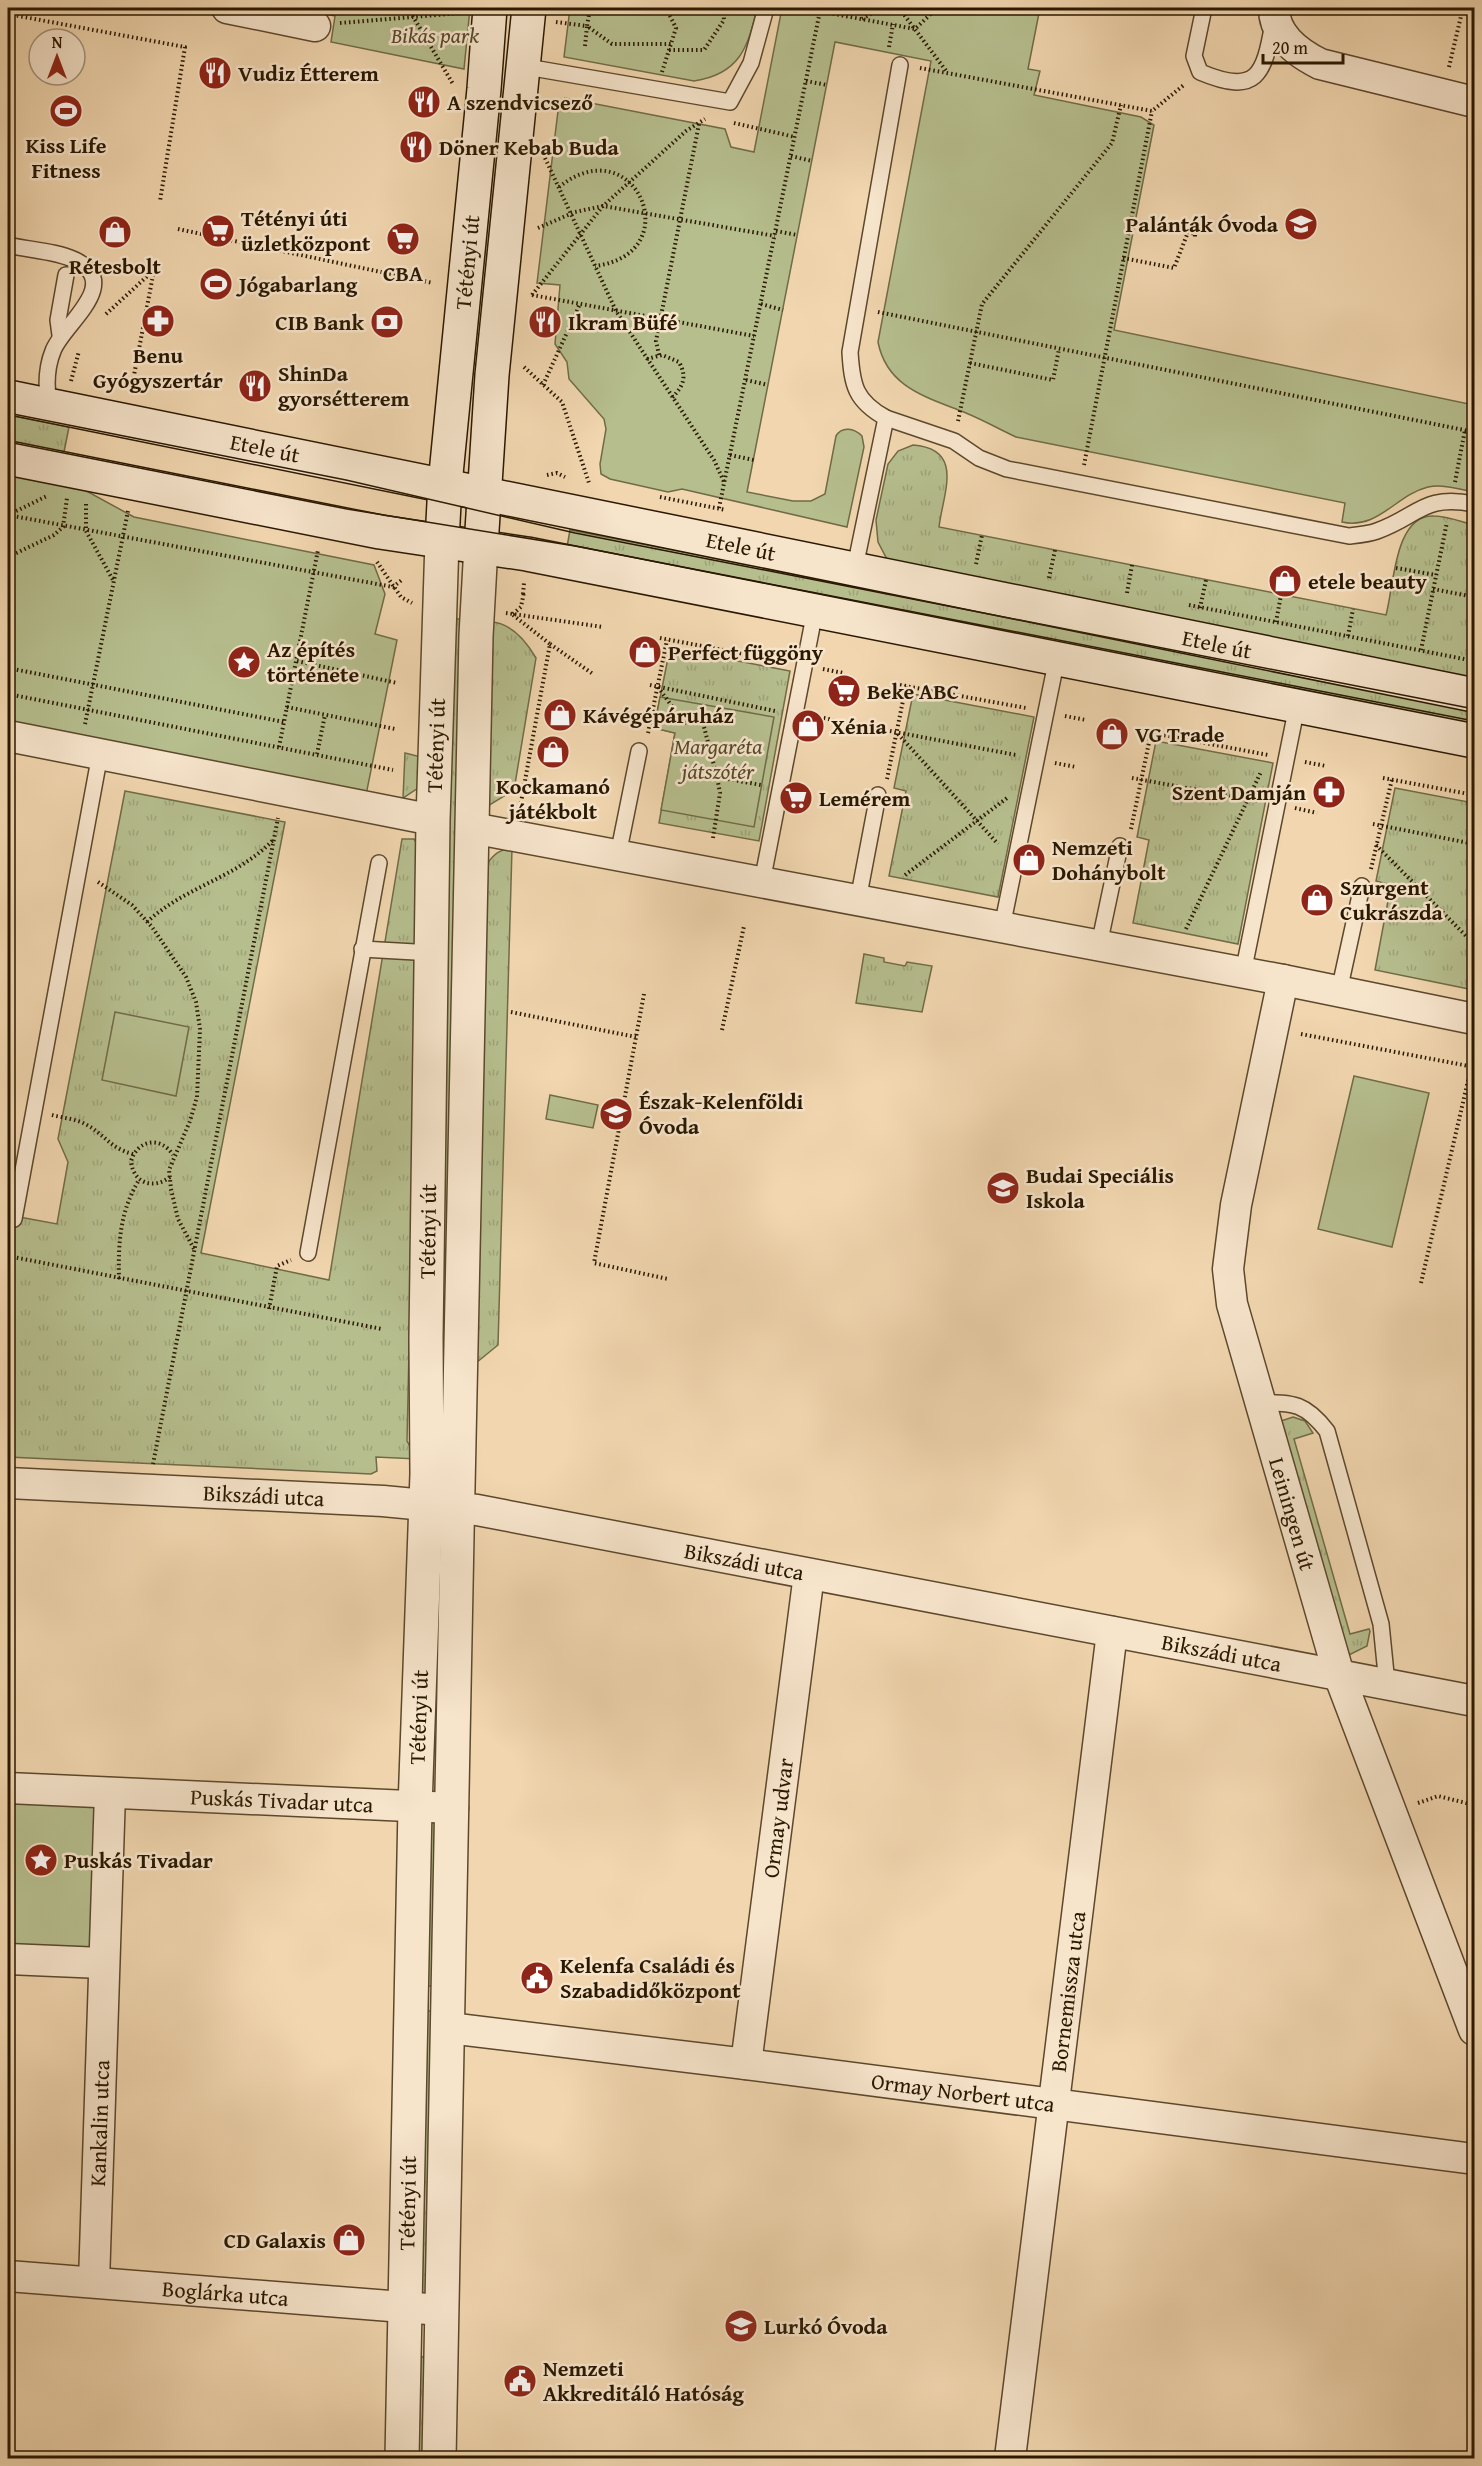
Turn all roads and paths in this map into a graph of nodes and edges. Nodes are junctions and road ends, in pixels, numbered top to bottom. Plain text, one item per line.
1 (227, 8) edge
2 (408, 8) edge
3 (590, 8) edge
4 (666, 8) edge
5 (723, 8) edge
6 (766, 8) edge
7 (802, 8) edge
8 (881, 8) edge
9 (899, 8) edge
10 (937, 8) edge
11 (1204, 8) edge
12 (475, 10) edge
13 (1274, 10) edge
14 (820, 11) junction
15 (8, 14) edge
16 (540, 14) edge
17 (1461, 16) dead end
18 (413, 17) junction
19 (862, 19) junction
20 (893, 24) junction
21 (315, 26) joint
22 (587, 26) junction
23 (915, 29) junction
24 (585, 46) dead end
25 (670, 47) junction
26 (486, 60) junction
27 (900, 65) junction
28 (521, 66) junction
29 (1200, 72) junction
30 (948, 73) junction
31 (1448, 74) dead end
32 (806, 81) junction
33 (826, 85) dead end
34 (464, 87) dead end
35 (657, 90) junction
36 (1474, 102) edge
37 (1120, 105) junction
38 (1152, 111) junction
39 (706, 118) dead end
40 (699, 123) junction
41 (791, 156) junction
42 (545, 158) dead end
43 (812, 161) dead end
44 (629, 181) junction
45 (559, 187) junction
46 (160, 201) dead end
47 (603, 206) junction
48 (646, 212) junction
49 (571, 214) junction
50 (681, 218) junction
51 (538, 228) dead end
52 (178, 229) dead end
53 (775, 233) junction
54 (797, 235) dead end
55 (581, 236) junction
56 (1195, 237) dead end
57 (8, 245) edge
58 (1123, 258) junction
59 (149, 261) dead end
60 (595, 266) junction
61 (154, 270) junction
62 (66, 275) dead end
63 (433, 283) dead end
64 (580, 304) junction
65 (761, 304) junction
66 (858, 308) junction
67 (783, 310) dead end
68 (616, 312) junction
69 (104, 316) dead end
70 (661, 320) junction
71 (977, 332) junction
72 (60, 335) junction
73 (754, 336) junction
74 (79, 348) dead end
75 (1059, 348) junction
76 (659, 355) junction
77 (1103, 357) junction
78 (647, 359) junction
79 (970, 363) junction
80 (524, 367) dead end
81 (746, 380) junction
82 (543, 385) junction
83 (768, 385) dead end
84 (60, 394) junction
85 (8, 397) edge
86 (130, 398) dead end
87 (672, 398) junction
88 (886, 418) junction
89 (1465, 430) junction
90 (1474, 432) edge
91 (954, 441) junction
92 (730, 455) junction
93 (8, 458) edge
94 (754, 460) dead end
95 (725, 482) junction
96 (1081, 483) junction
97 (445, 484) junction
98 (589, 484) dead end
99 (486, 492) junction
100 (48, 495) dead end
101 (67, 499) dead end
102 (1452, 500) junction
103 (86, 502) dead end
104 (130, 502) dead end
105 (1474, 504) edge
106 (719, 508) dead end
107 (8, 515) edge
108 (1447, 525) dead end
109 (63, 527) junction
110 (86, 531) junction
111 (982, 536) dead end
112 (122, 537) junction
113 (442, 541) junction
114 (481, 546) junction
115 (319, 549) dead end
116 (1055, 550) dead end
117 (8, 557) edge
118 (976, 564) dead end
119 (1132, 565) dead end
120 (1396, 568) dead end
121 (854, 572) junction
122 (314, 573) junction
123 (1436, 575) junction
124 (1049, 578) dead end
125 (403, 579) dead end
126 (114, 580) junction
127 (1206, 580) dead end
128 (1433, 589) junction
129 (1126, 593) dead end
130 (523, 594) dead end
131 (1281, 595) dead end
132 (1474, 597) edge
133 (1200, 608) dead end
134 (1353, 609) dead end
135 (815, 611) junction
136 (513, 614) junction
137 (1276, 622) dead end
138 (603, 627) dead end
139 (1348, 636) dead end
140 (660, 638) dead end
141 (667, 640) junction
142 (550, 644) junction
143 (1421, 650) dead end
144 (1474, 656) edge
145 (1056, 658) junction
146 (1470, 660) dead end
147 (297, 661) junction
148 (804, 666) junction
149 (8, 668) edge
150 (843, 673) dead end
151 (593, 674) dead end
152 (397, 683) dead end
153 (92, 685) junction
154 (650, 685) dead end
155 (900, 685) dead end
156 (906, 686) junction
157 (657, 687) junction
158 (8, 694) edge
159 (1474, 695) edge
160 (1297, 706) junction
161 (287, 707) junction
162 (88, 709) junction
163 (795, 712) junction
164 (1045, 712) junction
165 (325, 715) junction
166 (833, 720) dead end
167 (1086, 720) dead end
168 (284, 722) junction
169 (395, 729) dead end
170 (890, 731) dead end
171 (1142, 731) dead end
172 (897, 733) junction
173 (1151, 733) junction
174 (8, 736) edge
175 (1474, 741) edge
176 (279, 747) junction
177 (639, 751) joint
178 (90, 752) junction
179 (317, 754) junction
180 (1269, 755) junction
181 (1286, 758) junction
182 (1035, 759) junction
183 (1326, 766) dead end
184 (1076, 767) dead end
185 (393, 770) dead end
186 (717, 777) junction
187 (1132, 777) dead end
188 (1383, 777) dead end
189 (1141, 779) junction
190 (1392, 779) junction
191 (1031, 780) junction
192 (780, 788) junction
193 (878, 795) joint
194 (1474, 795) edge
195 (1248, 800) junction
196 (1277, 805) junction
197 (1317, 813) dead end
198 (279, 814) dead end
199 (433, 820) junction
200 (977, 820) junction
201 (1373, 825) dead end
202 (1381, 826) junction
203 (472, 828) junction
204 (515, 836) junction
205 (713, 838) dead end
206 (274, 839) junction
207 (1474, 844) edge
208 (1376, 845) junction
209 (1120, 846) joint
210 (618, 855) junction
211 (1014, 862) junction
212 (379, 863) dead end
213 (79, 868) junction
214 (905, 874) dead end
215 (762, 882) junction
216 (1362, 886) joint
217 (858, 900) junction
218 (147, 922) junction
219 (744, 926) dead end
220 (1002, 927) junction
221 (1186, 929) dead end
222 (1474, 944) edge
223 (1099, 945) junction
224 (362, 949) junction
225 (433, 953) junction
226 (1243, 972) junction
227 (1284, 980) junction
228 (1340, 991) junction
229 (644, 994) dead end
230 (511, 1012) dead end
231 (1474, 1019) edge
232 (722, 1030) dead end
233 (1301, 1034) dead end
234 (636, 1037) junction
235 (1474, 1055) edge
236 (1473, 1067) edge
237 (34, 1111) junction
238 (133, 1154) junction
239 (173, 1155) junction
240 (170, 1177) junction
241 (139, 1180) junction
242 (14, 1219) dead end
243 (194, 1249) junction
244 (308, 1253) joint
245 (8, 1256) edge
246 (118, 1279) junction
247 (668, 1279) dead end
248 (1421, 1283) dead end
249 (186, 1293) junction
250 (269, 1309) junction
251 (382, 1329) dead end
252 (1260, 1403) junction
253 (153, 1467) dead end
254 (8, 1483) edge
255 (440, 1506) junction
256 (809, 1574) junction
257 (1112, 1632) junction
258 (1339, 1675) junction
259 (1387, 1684) junction
260 (1474, 1701) edge
261 (8, 1788) edge
262 (110, 1793) junction
263 (1474, 1805) edge
264 (415, 1807) junction
265 (453, 1808) junction
266 (1392, 1811) junction
267 (8, 1959) edge
268 (102, 1963) junction
269 (449, 2028) junction
270 (1474, 2030) edge
271 (746, 2064) junction
272 (1053, 2105) junction
273 (1474, 2159) edge
274 (8, 2276) edge
275 (94, 2282) junction
276 (405, 2307) junction
277 (441, 2310) junction
278 (402, 2458) edge
279 (439, 2458) edge
280 (1011, 2458) edge

1 - 21 street
2 - 18 path
3 - 22 path
4 - 25 path
5 - 25 path
6 - 35 lane
7 - 14 path
8 - 19 path
9 - 23 path
10 - 23 path
11 - 29 lane
12 - 18 path
12 - 26 main road, Tétényi út
13 - 29 lane
13 - 36 street
14 - 19 path
14 - 32 path
15 - 46 path
16 - 22 path
16 - 28 main road, Tétényi út
17 - 31 path
18 - 21 path
18 - 34 path
19 - 20 path
20 - 23 path
20 - 27 path
22 - 24 path
22 - 25 path
23 - 30 path
25 - 35 path
26 - 28 main road
26 - 97 main road, Tétényi út
27 - 30 path
27 - 66 lane
28 - 35 lane
28 - 99 main road, Tétényi út
29 - 38 path
30 - 37 path
32 - 33 path
32 - 41 path
37 - 38 path
37 - 71 path
38 - 58 path
39 - 40 path
40 - 44 path
40 - 50 path
41 - 43 path
41 - 53 path
42 - 45 path
44 - 45 path
44 - 47 path
44 - 48 path
45 - 49 path
47 - 48 path
47 - 49 path
47 - 55 path
48 - 50 path
48 - 60 path
49 - 51 path
49 - 55 path
50 - 53 path
50 - 70 path
52 - 63 path
53 - 54 path
53 - 65 path
55 - 60 path
55 - 64 path
56 - 58 path
57 - 72 lane
58 - 77 path
59 - 61 path
60 - 68 path
61 - 69 path
61 - 86 path
62 - 72 lane
64 - 68 path
64 - 82 path
65 - 67 path
65 - 73 path
66 - 71 path
66 - 88 lane
68 - 70 path
68 - 78 path
70 - 73 path
70 - 76 path
71 - 75 path
71 - 79 path
72 - 84 lane
73 - 81 path
74 - 84 path
75 - 77 path
75 - 79 path
76 - 78 path
76 - 87 path
77 - 89 path
77 - 96 path
78 - 87 path
79 - 91 path
80 - 82 path
81 - 83 path
81 - 92 path
82 - 98 path
84 - 85 main road, Etele út
84 - 97 main road, Etele út
87 - 95 path
88 - 91 lane
88 - 121 lane
89 - 90 path
89 - 102 path
91 - 96 lane
92 - 94 path
92 - 95 path
93 - 113 main road, Etele út
95 - 106 path
96 - 102 lane
97 - 99 main road, Etele út
97 - 113 main road, Tétényi út
99 - 114 main road, Tétényi út
99 - 121 main road, Etele út
100 - 107 path
101 - 109 path
102 - 105 lane
103 - 110 path
104 - 112 path
107 - 109 path
108 - 123 path
109 - 110 path
109 - 117 path
110 - 112 path
110 - 126 path
111 - 118 path
112 - 122 path
112 - 126 path
113 - 114 main road, Etele út
113 - 199 main road, Tétényi út
114 - 135 main road, Etele út
114 - 203 main road, Tétényi út
115 - 122 path
116 - 124 path
119 - 129 path
120 - 123 path
121 - 159 main road, Etele út
122 - 125 path
122 - 147 path
123 - 128 path
126 - 153 path
127 - 133 path
128 - 132 path
128 - 143 path
130 - 136 path
131 - 137 path
134 - 139 path
135 - 145 main road, Etele út
135 - 148 lane
136 - 138 path
136 - 142 path
140 - 141 path
141 - 148 path
141 - 157 path
142 - 151 path
142 - 204 path
144 - 146 path
145 - 160 main road, Etele út
145 - 164 lane
147 - 152 path
147 - 161 path
148 - 150 path
148 - 163 lane
149 - 153 path
153 - 162 path
153 - 168 path
154 - 157 path
155 - 156 path
156 - 164 path
156 - 172 path
157 - 163 path
157 - 177 path
157 - 186 path
158 - 162 path
160 - 175 main road, Etele út
160 - 181 lane
161 - 165 path
161 - 168 path
162 - 176 path
162 - 178 path
163 - 166 path
163 - 192 lane
164 - 167 path
164 - 182 lane
165 - 169 path
165 - 179 path
168 - 176 path
170 - 172 path
171 - 173 path
172 - 182 path
172 - 193 path
172 - 200 path
173 - 180 path
173 - 189 path
174 - 178 street
176 - 179 path
177 - 210 lane
178 - 199 street
178 - 213 lane
179 - 185 path
180 - 181 path
180 - 195 path
181 - 183 path
181 - 196 lane
182 - 184 path
182 - 191 lane
186 - 192 path
186 - 205 path
187 - 189 path
188 - 190 path
189 - 195 path
189 - 209 path
190 - 194 path
190 - 202 path
191 - 200 path
191 - 211 lane
192 - 215 lane
193 - 217 lane
195 - 196 path
195 - 221 path
196 - 197 path
196 - 226 lane
198 - 206 path
199 - 225 main road, Tétényi út
200 - 211 path
200 - 214 path
201 - 202 path
202 - 207 path
202 - 208 path
203 - 204 street
203 - 255 main road, Tétényi út
204 - 210 street
206 - 218 path
206 - 243 path
208 - 216 path
208 - 222 path
209 - 223 lane
210 - 215 street
211 - 220 lane
212 - 224 lane
213 - 218 path
213 - 237 lane
215 - 217 street
216 - 228 lane
217 - 220 street
218 - 239 path
219 - 232 path
220 - 223 street
223 - 226 street
224 - 225 lane
224 - 244 lane
225 - 255 main road, Tétényi út
226 - 227 street
227 - 228 street
227 - 252 street, Leiningen út
228 - 231 street
229 - 234 path
230 - 234 path
233 - 236 path
234 - 247 path
235 - 236 path
236 - 248 path
237 - 238 path
237 - 242 lane
238 - 239 path
238 - 241 path
239 - 240 path
240 - 241 path
240 - 243 path
241 - 246 path
243 - 249 path
244 - 250 path
245 - 246 path
246 - 249 path
249 - 250 path
249 - 253 path
250 - 251 path
252 - 258 street, Leiningen út
252 - 259 lane
254 - 255 street, Bikszádi utca
255 - 256 street, Bikszádi utca
255 - 264 main road, Tétényi út
255 - 265 main road, Tétényi út
256 - 257 street, Bikszádi utca
256 - 271 street, Ormay udvar
257 - 258 street, Bikszádi utca
257 - 272 street, Bornemissza utca
258 - 259 street, Bikszádi utca
258 - 266 street, Leiningen út
259 - 260 street, Bikszádi utca
261 - 262 street, Puskás Tivadar utca
262 - 264 street, Puskás Tivadar utca
262 - 268 street, Kankalin utca
263 - 266 path
264 - 265 street, Puskás Tivadar utca
264 - 276 main road, Tétényi út
265 - 269 main road, Tétényi út
266 - 270 street, Leiningen út
267 - 268 street
268 - 275 street, Kankalin utca
269 - 271 street, Ormay Norbert utca
269 - 277 main road, Tétényi út
271 - 272 street, Ormay Norbert utca
272 - 273 street, Ormay Norbert utca
272 - 280 street, Bornemissza utca
274 - 275 street, Boglárka utca
275 - 276 street, Boglárka utca
276 - 277 street, Boglárka utca
276 - 278 main road, Tétényi út
277 - 279 main road, Tétényi út

